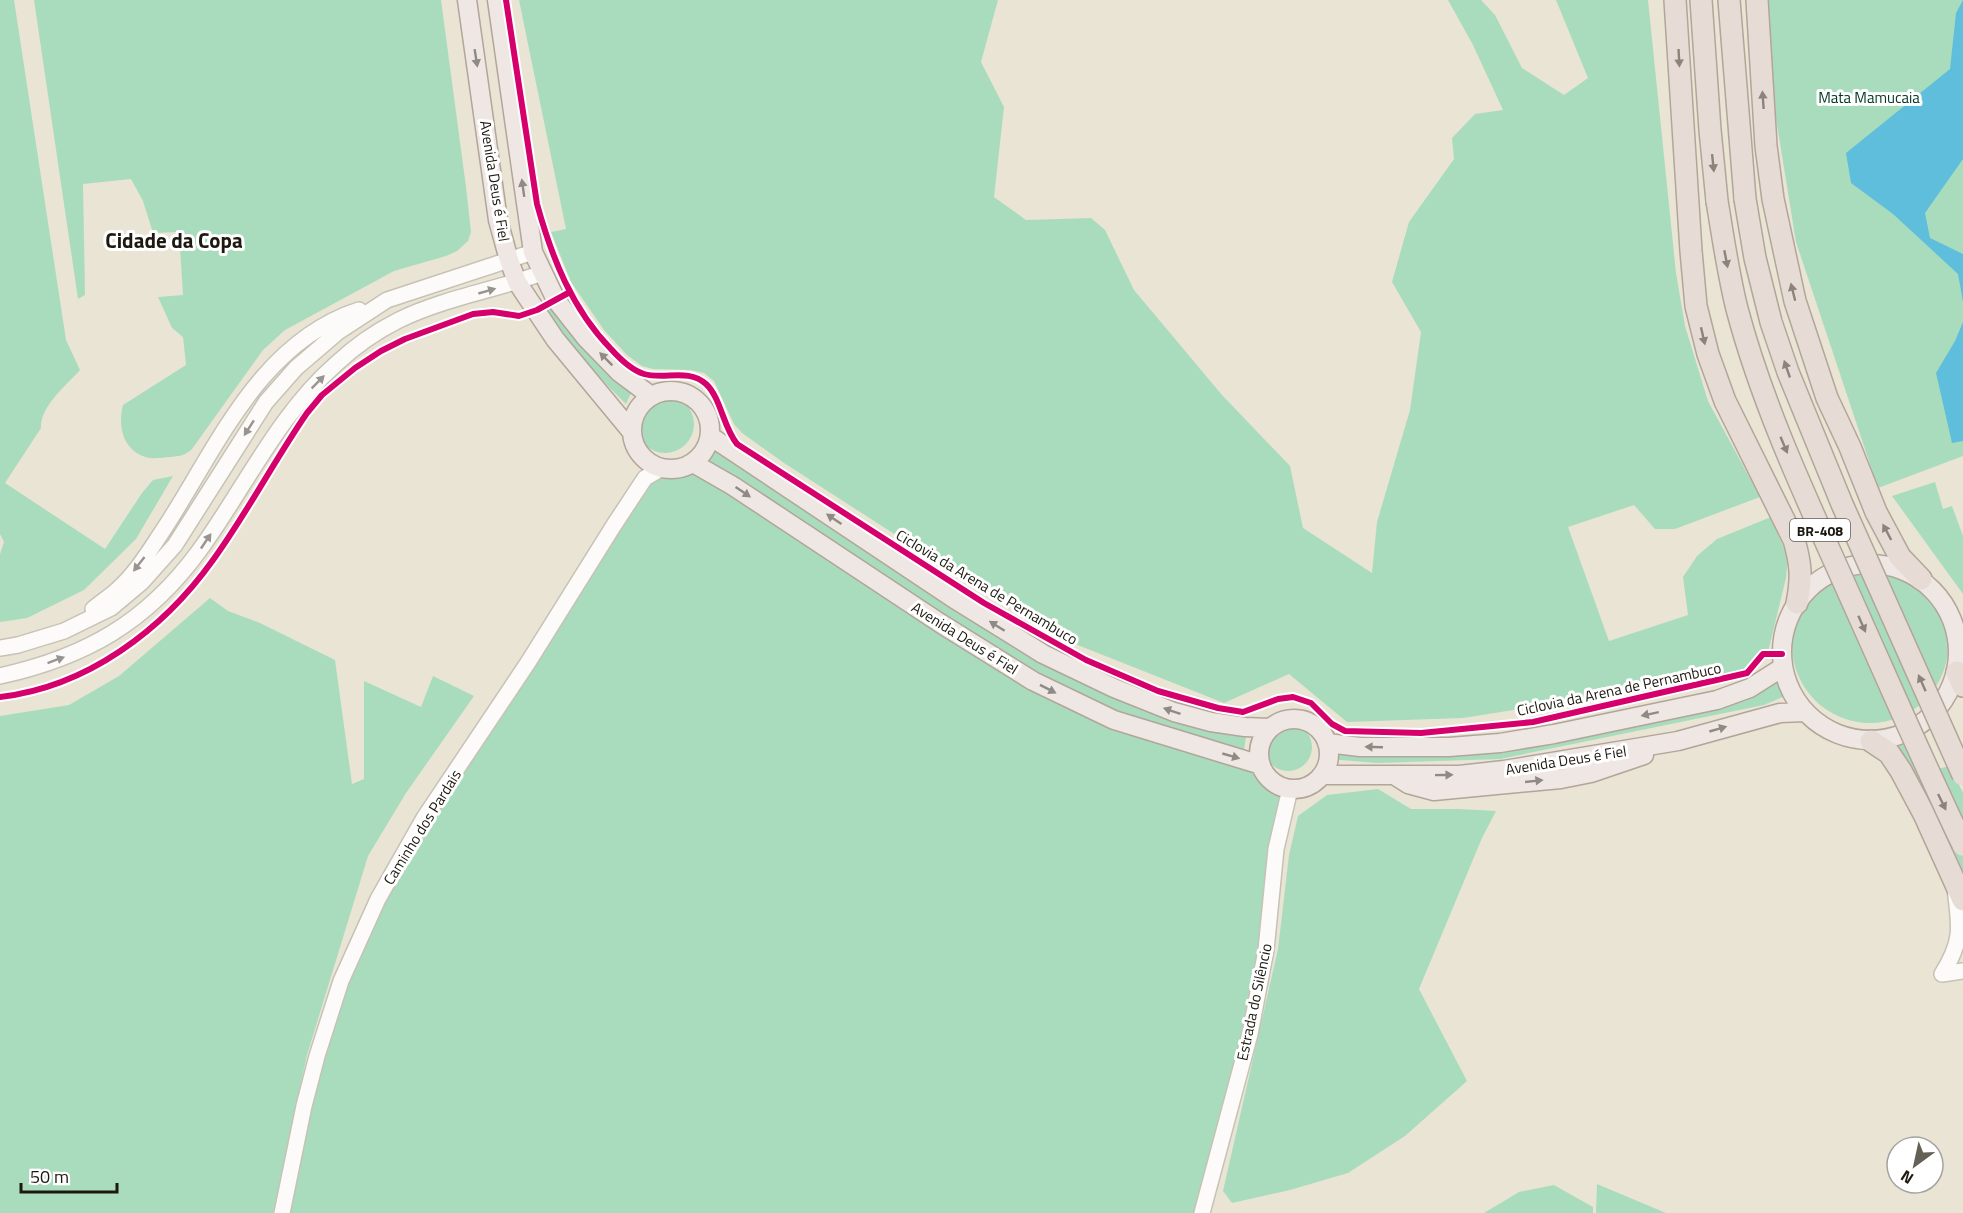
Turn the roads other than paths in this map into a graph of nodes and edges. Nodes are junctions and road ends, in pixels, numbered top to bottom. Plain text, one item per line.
1 (467, 0) edge
2 (497, 0) edge
3 (1675, 0) edge
4 (1701, 0) edge
5 (1729, 0) edge
6 (1757, 0) edge
7 (533, 252) junction
8 (508, 260) junction
9 (542, 273) junction
10 (517, 282) junction
11 (651, 396) junction
12 (631, 431) junction
13 (710, 436) junction
14 (645, 459) junction
15 (693, 463) junction
16 (663, 468) junction
17 (645, 478) junction
18 (1921, 579) junction
19 (1797, 603) junction
20 (0, 648) edge
21 (1783, 667) junction
22 (0, 676) edge
23 (1960, 679) edge
24 (1805, 712) junction
25 (1270, 728) junction
26 (1871, 741) junction
27 (1327, 743) junction
28 (1261, 765) junction
29 (1322, 775) junction
30 (1963, 775) edge
31 (1290, 789) junction
32 (1963, 845) edge
33 (1959, 892) edge
34 (1963, 971) edge
35 (282, 1213) edge
36 (1202, 1213) edge

1 -> 8 main road, Avenida Deus é Fiel
7 -> 2 main road, Avenida Deus é Fiel
3 -> 19 highway
4 -> 32 highway, BR-408, bridge
30 -> 5 highway, BR-408, bridge
18 -> 6 highway
7 - 8 street
7 - 9 main road, Avenida Deus é Fiel
8 - 10 main road, Avenida Deus é Fiel
8 -> 20 street
9 - 10 street
11 -> 9 main road, Avenida Deus é Fiel
10 - 12 main road, Avenida Deus é Fiel
22 -> 10 street
11 - 12 main road
11 - 13 main road
12 - 14 main road
13 - 15 main road
25 -> 13 main road, Avenida Deus é Fiel
14 - 16 main road
14 - 17 street
15 - 16 main road
15 -> 28 main road, Avenida Deus é Fiel
16 - 17 street, Caminho dos Pardais
17 - 35 street, Caminho dos Pardais
18 - 19 main road
18 - 23 main road
19 - 21 main road
21 - 24 main road
21 -> 27 main road, Avenida Deus é Fiel
23 - 26 main road
24 - 26 main road
29 -> 24 main road, Avenida Deus é Fiel
25 - 27 main road
25 - 28 main road
26 - 33 highway
27 - 29 main road
28 - 31 main road
29 - 31 main road
31 - 36 street, Estrada do Silêncio
33 - 34 street

